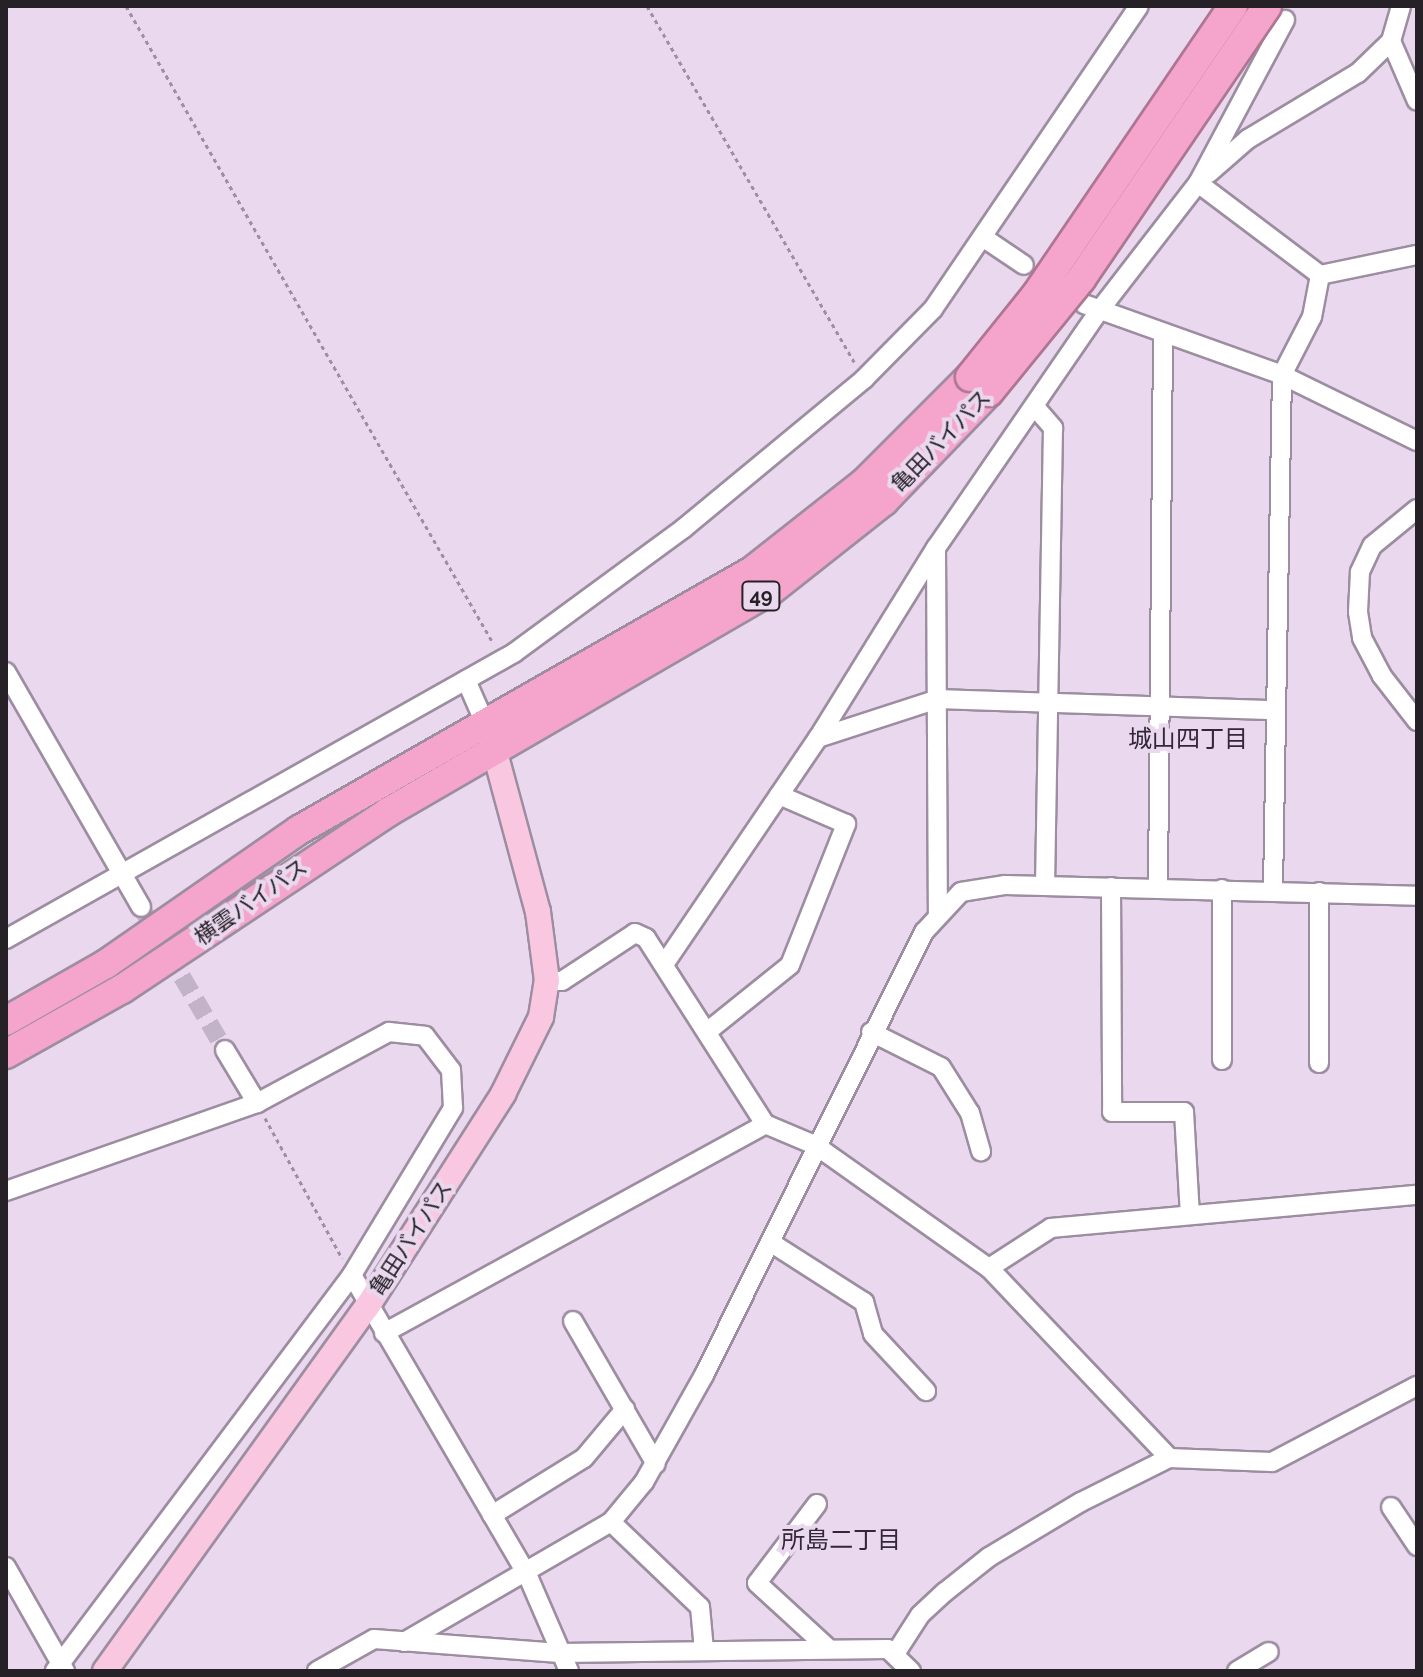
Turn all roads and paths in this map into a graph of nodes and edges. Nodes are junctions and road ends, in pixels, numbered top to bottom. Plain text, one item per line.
1 (126, 6) edge
2 (647, 6) edge
3 (1139, 6) edge
4 (1233, 6) edge
5 (1401, 6) edge
6 (1276, 13) edge
7 (1391, 41) junction
8 (1417, 101) edge
9 (1198, 183) junction
10 (984, 238) junction
11 (1417, 255) edge
12 (1024, 265) dead end
13 (1320, 275) junction
14 (1091, 307) junction
15 (1163, 336) junction
16 (1282, 375) junction
17 (864, 379) junction
18 (980, 385) junction
19 (1035, 407) junction
20 (1417, 441) edge
21 (1417, 509) edge
22 (936, 548) junction
23 (514, 653) junction
24 (6, 672) edge
25 (466, 680) junction
26 (938, 699) junction
27 (1048, 703) junction
28 (1157, 706) junction
29 (1274, 710) junction
30 (484, 721) junction
31 (1417, 721) edge
32 (818, 738) junction
33 (496, 750) junction
34 (779, 795) junction
35 (122, 874) junction
36 (1045, 886) junction
37 (1111, 887) junction
38 (1158, 888) junction
39 (1222, 889) junction
40 (1273, 889) junction
41 (1319, 892) junction
42 (1417, 896) edge
43 (141, 907) tunnel mouth
44 (938, 916) junction
45 (6, 939) edge
46 (665, 963) junction
47 (547, 981) junction
48 (6, 1021) edge
49 (708, 1031) junction
50 (871, 1032) junction
51 (225, 1050) tunnel mouth
52 (6, 1054) edge
53 (1222, 1060) dead end
54 (1319, 1063) dead end
55 (257, 1103) junction
56 (765, 1124) junction
57 (815, 1145) junction
58 (981, 1151) dead end
59 (6, 1191) edge
60 (1417, 1195) edge
61 (1190, 1215) junction
62 (770, 1242) junction
63 (989, 1268) junction
64 (352, 1275) junction
65 (367, 1307) junction
66 (573, 1321) dead end
67 (384, 1333) junction
68 (1417, 1386) edge
69 (926, 1391) dead end
70 (625, 1409) junction
71 (1169, 1458) junction
72 (656, 1464) junction
73 (817, 1504) dead end
74 (1391, 1507) dead end
75 (492, 1515) junction
76 (611, 1522) junction
77 (1417, 1546) edge
78 (6, 1567) edge
79 (527, 1574) junction
80 (404, 1642) junction
81 (828, 1648) junction
82 (704, 1650) junction
83 (1269, 1652) dead end
84 (559, 1653) junction
85 (895, 1654) junction
86 (60, 1669) edge
87 (105, 1671) edge
88 (317, 1671) edge
89 (569, 1671) edge
90 (911, 1671) edge
91 (1237, 1671) edge

1 - 23 path
2 - 17 path
3 - 10 street
4 - 18 highway, 亀田バイパス / 49, bridge
5 - 7 street
6 - 9 street
6 - 18 highway, 亀田バイパス / 49, bridge
7 - 8 street
7 - 9 street
9 - 13 street
9 - 14 street
10 - 12 street
10 - 17 street
11 - 13 street
13 - 16 street
14 - 15 street
14 - 19 street
15 - 16 street
15 - 28 street
16 - 20 street
16 - 29 street
17 - 23 street
18 - 30 highway, 亀田バイパス / 49
18 - 33 highway, 亀田バイパス / 49
19 - 22 street
19 - 27 street
21 - 31 street
22 - 26 street
22 - 32 street
23 - 25 street
24 - 35 street
25 - 30 street
25 - 35 street
26 - 27 street
26 - 32 street
26 - 44 street
27 - 28 street
27 - 36 street
28 - 29 street
28 - 38 street
29 - 40 street
30 - 33 main road, 亀田バイパス
30 - 48 highway, 横雲バイパス / 49
32 - 34 street
33 - 47 main road, 亀田バイパス
33 - 52 highway, 横雲バイパス / 49
34 - 46 street
34 - 49 street
35 - 43 street
35 - 45 street
36 - 37 street
36 - 44 street
37 - 38 street
37 - 61 street
38 - 39 street
39 - 40 street
39 - 53 street
40 - 41 street
41 - 42 street
41 - 54 street
44 - 50 street
46 - 47 street
46 - 49 street
47 - 65 main road, 亀田バイパス
49 - 56 street
50 - 57 street
50 - 58 street
51 - 55 street
55 - 59 street
55 - 64 path
55 - 64 street
56 - 57 street
56 - 67 street
57 - 62 street
57 - 63 street
60 - 61 street
61 - 63 street
62 - 69 street
62 - 72 street
63 - 71 street
64 - 65 street
64 - 86 street
65 - 67 street
65 - 87 main road, 亀田バイパス
66 - 70 street
67 - 75 street
68 - 71 street
70 - 72 street
70 - 75 street
71 - 85 street
72 - 76 street
73 - 81 street
74 - 77 street
75 - 79 street
76 - 79 street
76 - 82 street
78 - 86 street
79 - 80 street
79 - 84 street
80 - 84 street
80 - 88 street
81 - 82 street
81 - 85 street
82 - 84 street
83 - 91 street
84 - 89 street
85 - 90 street

